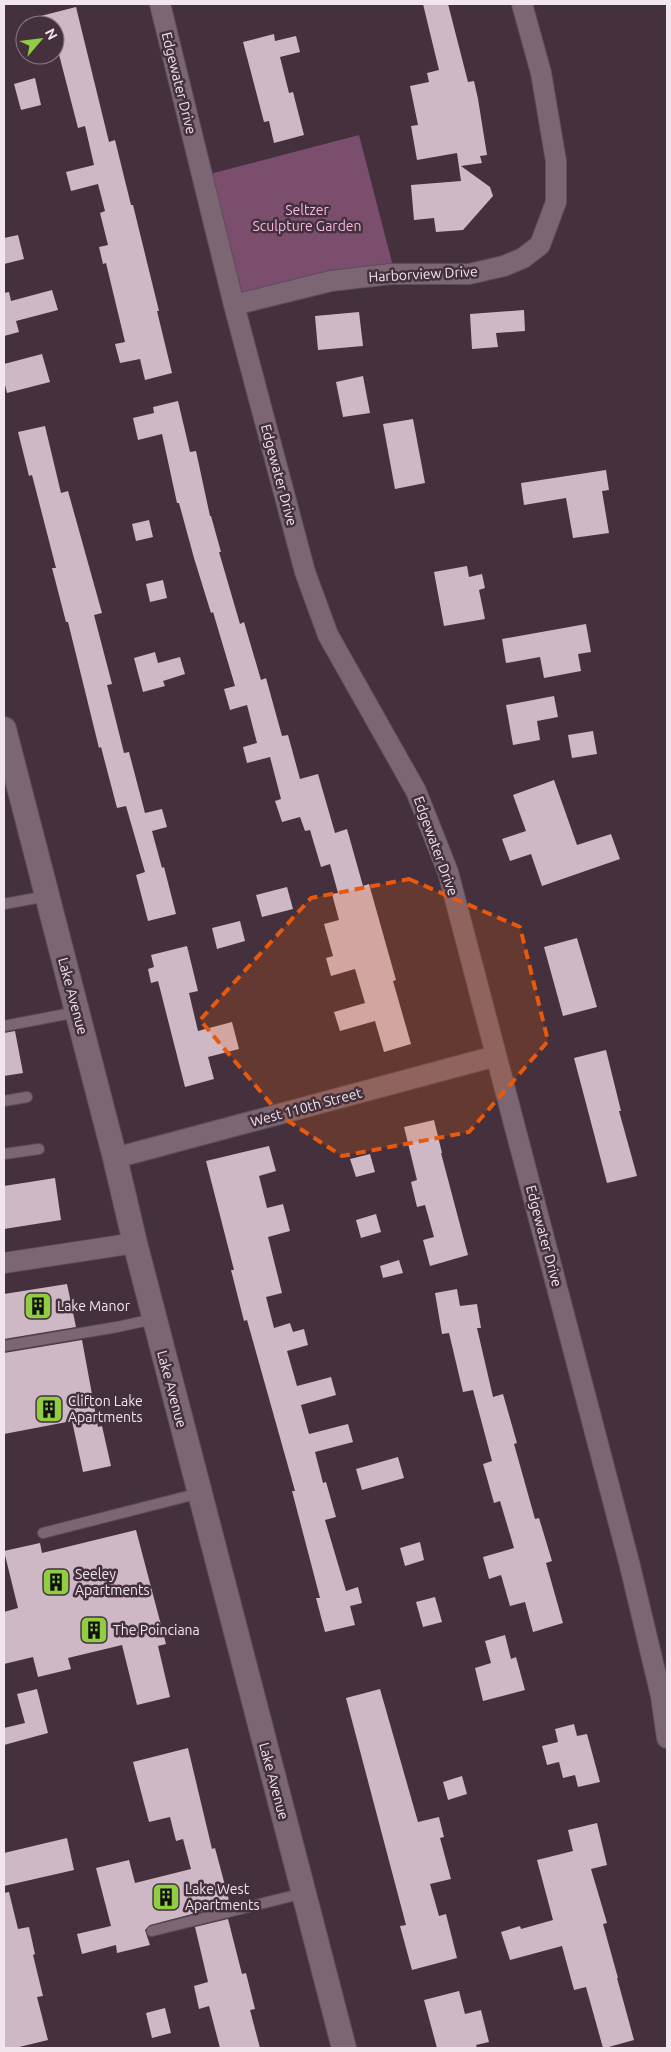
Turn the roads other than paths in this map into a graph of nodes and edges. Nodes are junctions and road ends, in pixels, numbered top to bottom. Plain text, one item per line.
1 (160, 4) edge
2 (522, 4) edge
3 (234, 305) junction
4 (4, 729) edge
5 (47, 896) junction
6 (4, 904) edge
7 (77, 1012) junction
8 (4, 1026) edge
9 (496, 1056) junction
10 (27, 1097) dead end
11 (4, 1102) edge
12 (38, 1149) dead end
13 (4, 1154) edge
14 (115, 1158) junction
15 (135, 1243) junction
16 (4, 1262) edge
17 (154, 1319) junction
18 (4, 1346) edge
19 (200, 1493) junction
20 (43, 1533) dead end
21 (667, 1738) edge
22 (304, 1893) junction
23 (152, 1931) dead end
24 (344, 2048) edge

1 - 3 street, Edgewater Drive
2 - 3 street, Harborview Drive
3 - 9 street, Edgewater Drive
4 - 5 street, Lake Avenue
5 - 6 lane
5 - 7 street, Lake Avenue
7 - 8 lane
7 - 14 street, Lake Avenue
9 - 14 street, West 110th Street
9 - 21 street, Edgewater Drive
10 - 11 lane
12 - 13 lane
14 - 15 street, Lake Avenue
15 - 16 street
15 - 17 street, Lake Avenue
17 - 18 lane
17 - 19 street, Lake Avenue
19 - 20 lane
19 - 22 street, Lake Avenue
22 - 23 lane
22 - 24 street, Lake Avenue

